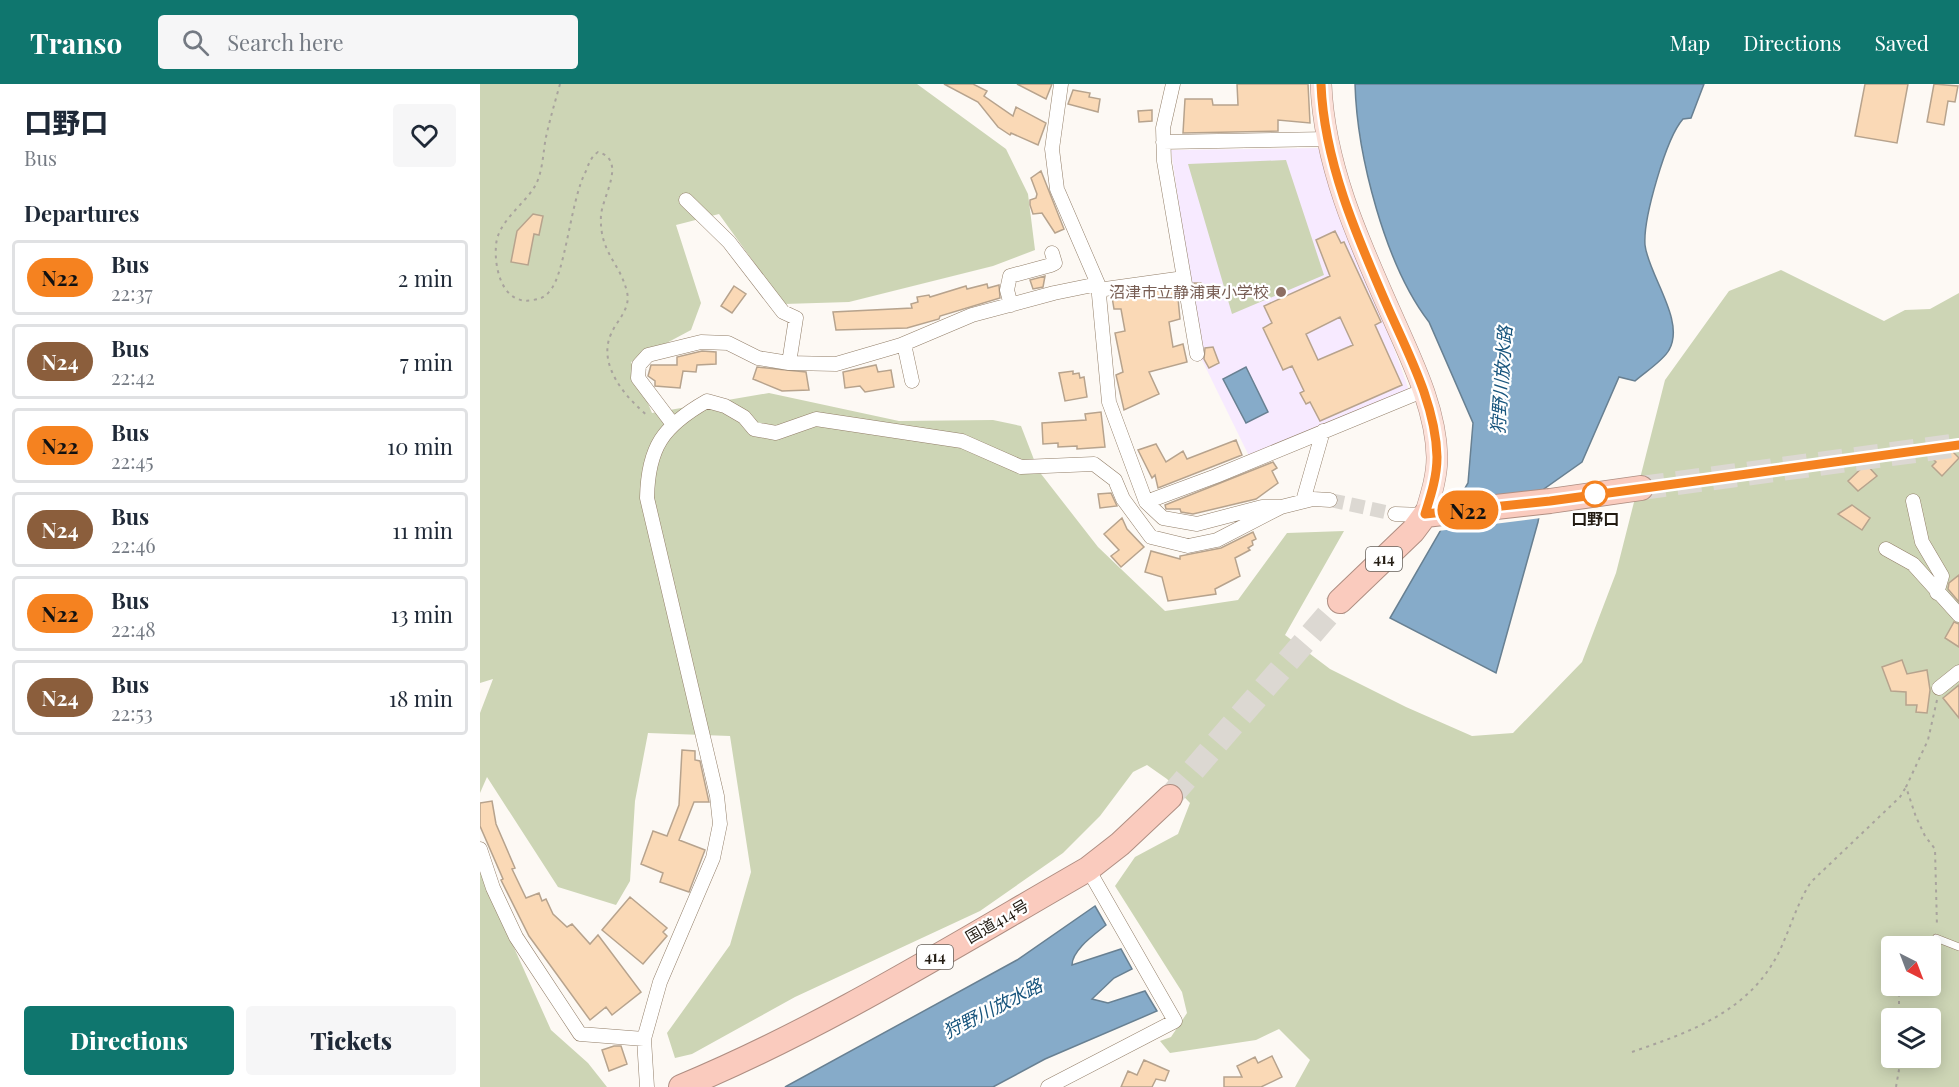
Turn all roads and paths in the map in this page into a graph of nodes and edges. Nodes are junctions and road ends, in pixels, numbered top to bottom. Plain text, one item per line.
1 (560, 84) edge
2 (1061, 84) edge
3 (1173, 84) edge
4 (1321, 84) edge
5 (1328, 139) junction
6 (1163, 142) junction
7 (689, 208) dead end
8 (1052, 253) dead end
9 (1184, 278) junction
10 (1098, 287) junction
11 (1011, 304) junction
12 (904, 344) junction
13 (1197, 354) dead end
14 (789, 363) junction
15 (912, 381) dead end
16 (1422, 391) junction
17 (670, 427) junction
18 (1323, 431) junction
19 (1641, 488) tunnel mouth
20 (1330, 500) tunnel mouth
21 (1146, 501) junction
22 (1303, 501) junction
23 (1913, 501) dead end
24 (1281, 507) junction
25 (1434, 513) junction
26 (1395, 514) tunnel mouth
27 (1887, 549) dead end
28 (1937, 593) junction
29 (1340, 601) tunnel mouth
30 (1959, 615) edge
31 (1959, 672) edge
32 (1939, 688) joint
33 (1906, 786) junction
34 (1170, 797) tunnel mouth
35 (480, 849) edge
36 (1088, 869) junction
37 (1936, 936) edge
38 (1941, 941) edge
39 (1959, 947) edge
40 (644, 1040) junction
41 (1632, 1052) dead end
42 (1899, 1068) edge
43 (647, 1087) edge
44 (681, 1087) edge
45 (1048, 1087) edge
46 (1896, 1087) edge

1 - 17 path
2 - 10 street
3 - 6 street
4 - 5 main road
5 - 6 street
5 - 16 main road
6 - 9 street
7 - 14 street
8 - 11 street
9 - 10 street
9 - 13 street
10 - 11 street
10 - 21 street
11 - 12 street
12 - 14 street
12 - 15 street
14 - 17 street
16 - 18 street
16 - 25 main road
17 - 24 street
17 - 40 street
18 - 21 street
18 - 22 street
19 - 25 highway
20 - 22 street
21 - 24 street
22 - 24 street
23 - 28 street
25 - 26 street
25 - 29 highway, 414
27 - 28 street
28 - 30 street
31 - 32 street
32 - 33 path
33 - 37 path
33 - 41 path
34 - 36 highway, 国道414号 / 414
35 - 40 street
36 - 44 highway, 国道414号 / 414
36 - 45 street
38 - 39 lane
40 - 43 street
42 - 46 path

